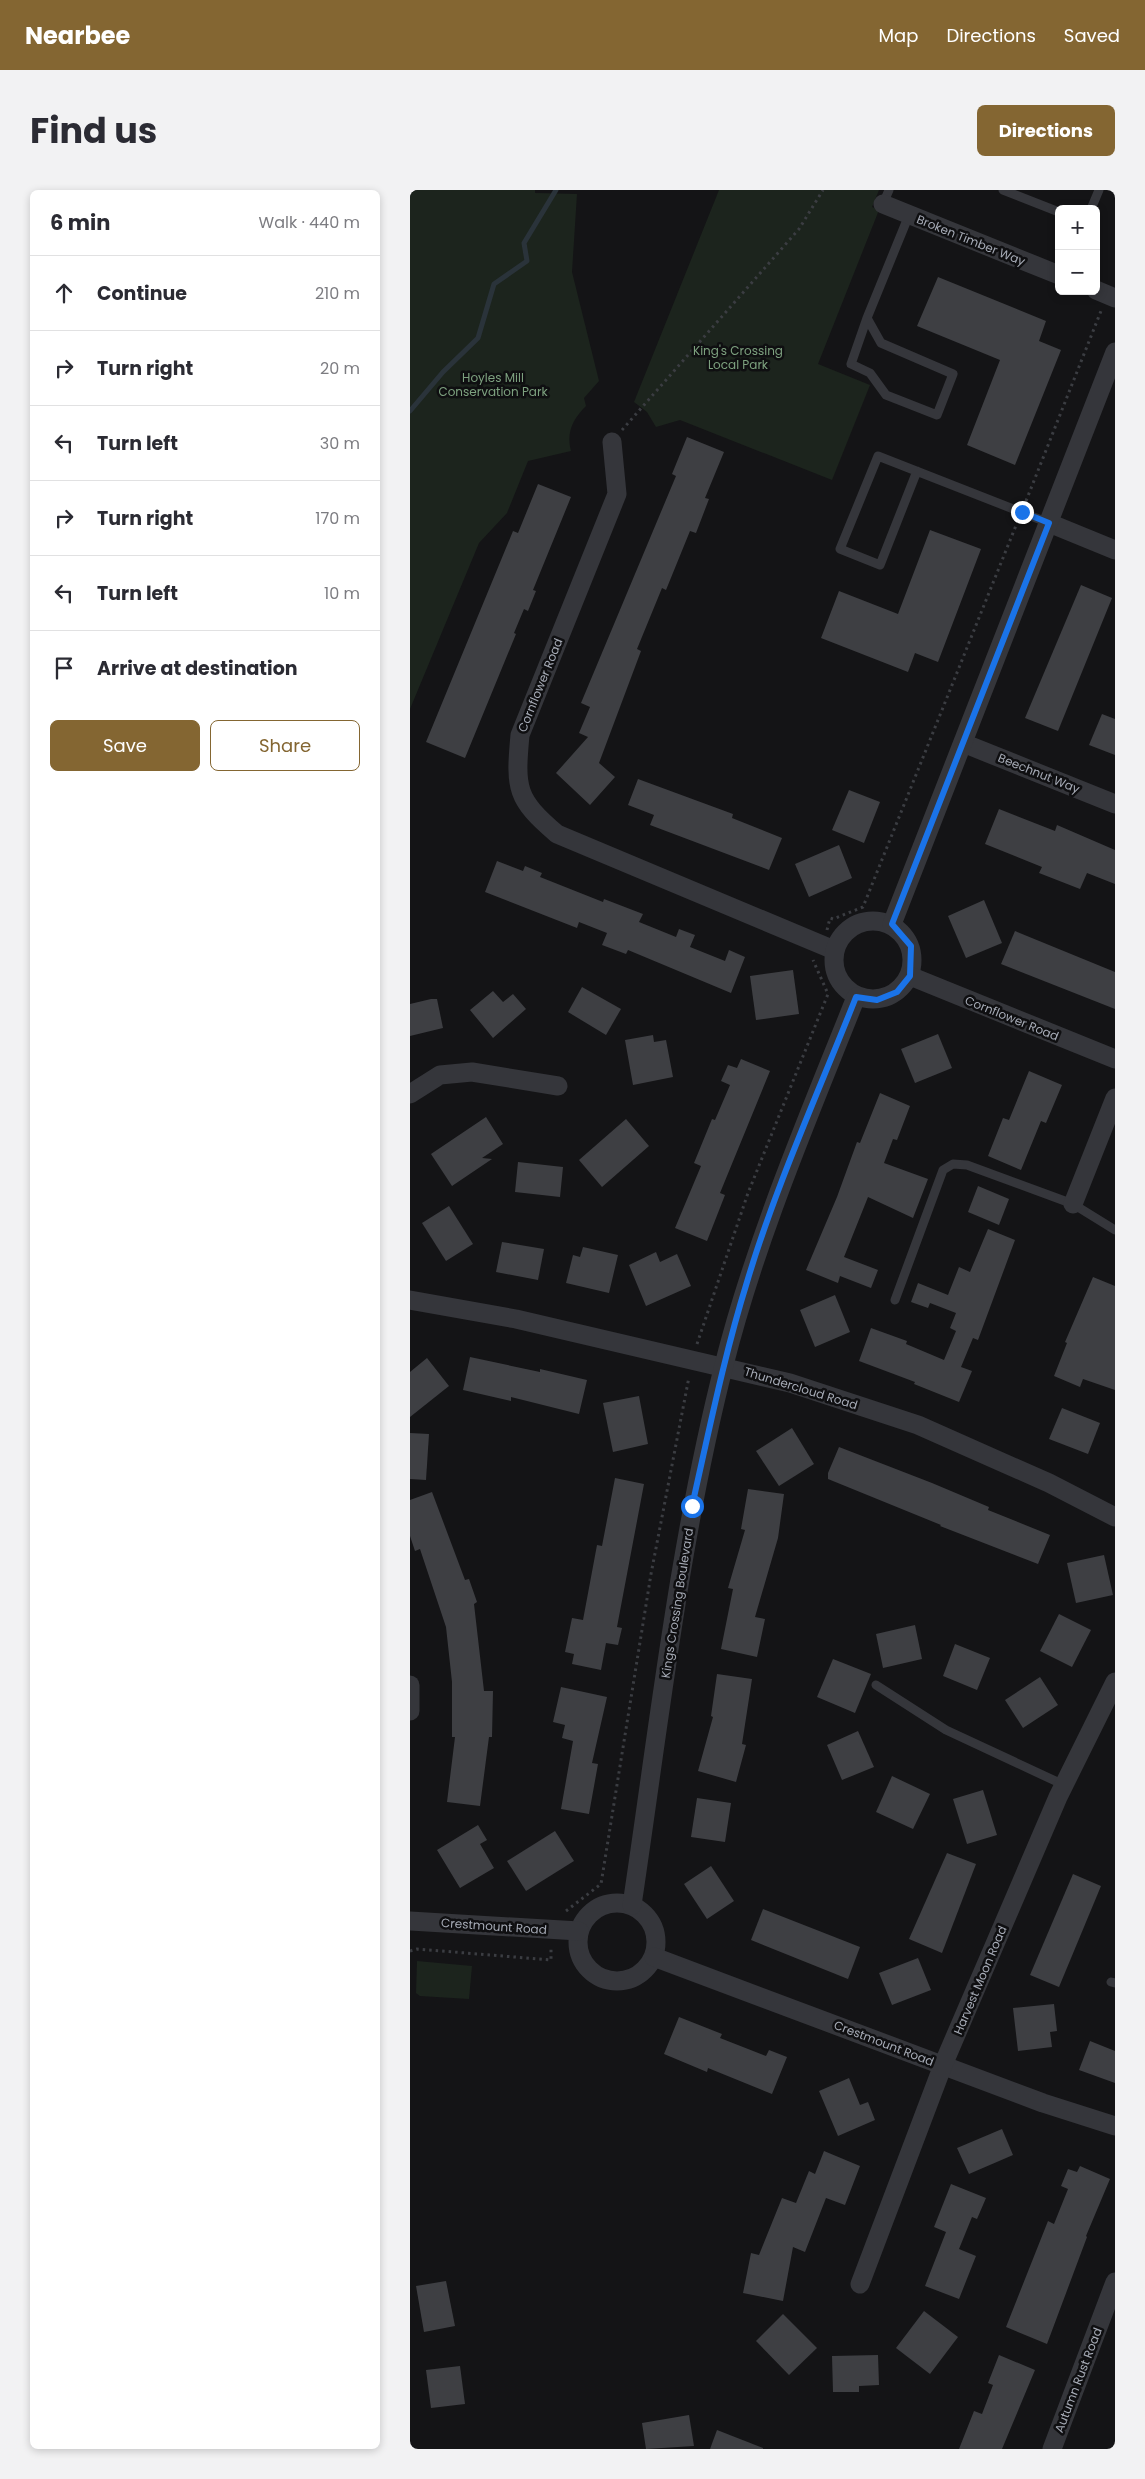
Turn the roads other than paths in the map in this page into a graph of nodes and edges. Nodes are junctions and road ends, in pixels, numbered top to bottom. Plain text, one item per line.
1 (1003, 190) edge
2 (1099, 190) edge
3 (886, 197) edge
4 (1093, 205) edge
5 (1055, 210) edge
6 (909, 215) junction
7 (1055, 273) edge
8 (1100, 292) edge
9 (1115, 298) edge
10 (867, 318) junction
11 (1115, 352) edge
12 (612, 442) road end
13 (917, 471) junction
14 (1049, 523) junction
15 (1115, 550) edge
16 (963, 743) junction
17 (1115, 804) edge
18 (892, 924) junction
19 (834, 950) junction
20 (910, 976) junction
21 (856, 997) junction
22 (1115, 1060) edge
23 (558, 1086) dead end
24 (410, 1094) edge
25 (1115, 1098) edge
26 (1073, 1204) junction
27 (1115, 1230) edge
28 (410, 1300) edge
29 (895, 1300) dead end
30 (724, 1366) junction
31 (1115, 1517) edge
32 (1115, 1682) edge
33 (410, 1685) edge
34 (876, 1685) dead end
35 (410, 1711) edge
36 (1064, 1785) junction
37 (632, 1904) junction
38 (410, 1921) edge
39 (579, 1931) junction
40 (654, 1957) junction
41 (943, 2066) junction
42 (1115, 2126) edge
43 (1115, 2282) edge
44 (860, 2284) dead end
45 (1052, 2449) edge

1 - 5 lane
2 - 4 lane
3 - 6 street, Broken Timber Way
6 - 7 street, Broken Timber Way
6 - 10 lane
8 - 9 street
10 - 10 lane
11 - 14 street
12 - 19 street, Cornflower Road
13 - 13 lane
13 - 14 lane
14 - 15 street
14 - 16 street
16 - 17 street, Beechnut Way
16 - 18 street
18 - 19 street
18 - 20 street
19 - 21 street
20 - 21 street
20 - 22 street, Cornflower Road
21 - 30 street, Kings Crossing Boulevard
23 - 24 street
25 - 26 street
26 - 27 lane
26 - 29 lane
28 - 30 street, Thundercloud Road
30 - 31 street, Thundercloud Road
30 - 37 street, Kings Crossing Boulevard
32 - 36 street, Harvest Moon Road
33 - 35 street
34 - 36 lane
36 - 41 street, Harvest Moon Road
37 - 39 street
37 - 40 street
38 - 39 street, Crestmount Road
39 - 40 street
40 - 41 street, Crestmount Road
41 - 42 street, Crestmount Road
41 - 44 street, Harvest Moon Road
43 - 45 street, Autumn Rust Road

